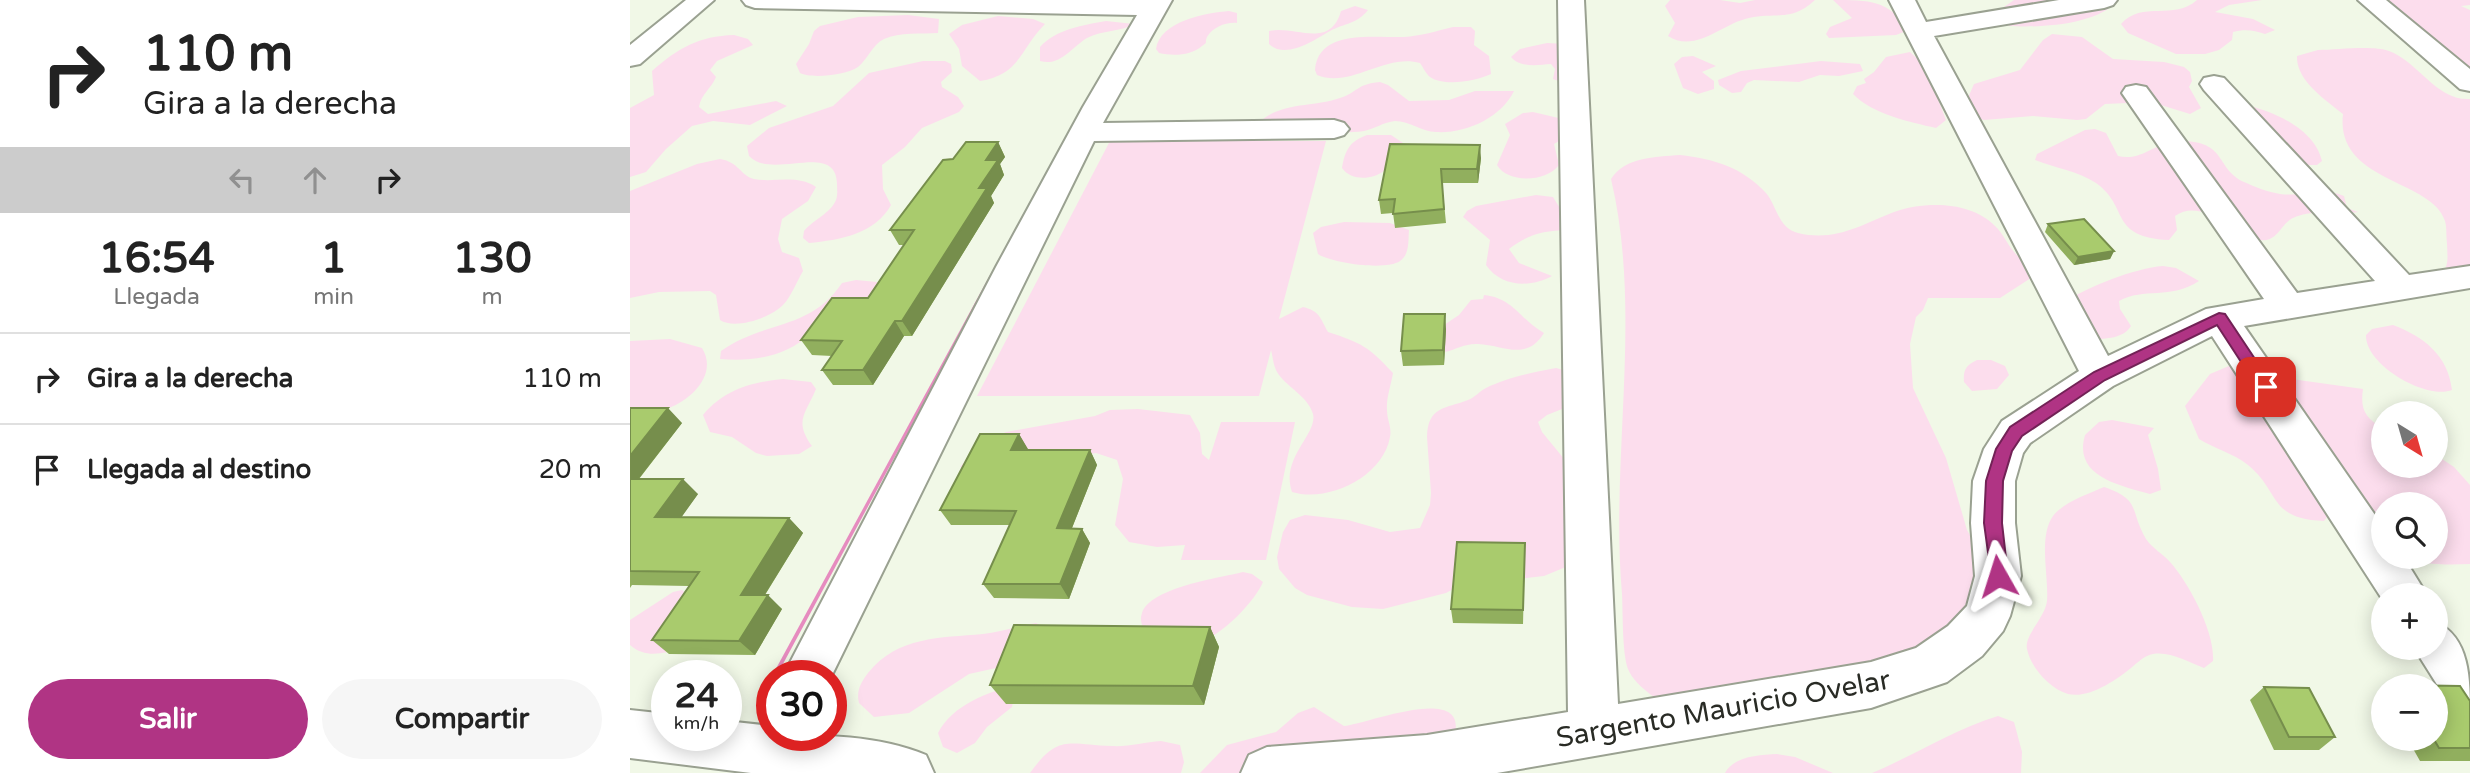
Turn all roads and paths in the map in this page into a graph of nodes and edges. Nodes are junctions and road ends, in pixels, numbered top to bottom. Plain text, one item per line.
1 (701, 0) edge
2 (755, 0) edge
3 (1571, 0) edge
4 (1902, 0) edge
5 (2104, 0) edge
6 (2371, 0) edge
7 (1017, 3) edge
8 (1156, 4) edge
9 (1918, 31) junction
10 (630, 58) edge
11 (2470, 83) edge
12 (2214, 84) dead end
13 (2136, 93) dead end
14 (1334, 129) dead end
15 (1084, 132) junction
16 (2470, 277) edge
17 (2401, 288) junction
18 (2288, 307) junction
19 (2219, 318) junction
20 (2099, 376) junction
21 (2396, 583) edge
22 (815, 660) edge
23 (2447, 660) edge
24 (2470, 694) edge
25 (1594, 731) junction
26 (630, 734) edge
27 (756, 742) edge
28 (808, 751) edge
29 (908, 773) edge
30 (1267, 773) edge

1 - 10 street
2 - 7 street
3 - 25 street
4 - 9 street
5 - 9 street
6 - 11 street
7 - 8 street
8 - 15 street
9 - 20 street
12 - 17 street
13 - 18 street
14 - 15 street
15 - 22 street
16 - 17 street, Sargento Mauricio Ovelar
17 - 18 street, Sargento Mauricio Ovelar
18 - 19 street, Sargento Mauricio Ovelar
19 - 20 street, Sargento Mauricio Ovelar
19 - 21 street
20 - 25 street, Sargento Mauricio Ovelar
23 - 24 street
25 - 30 street, Sargento Mauricio Ovelar
26 - 27 street
28 - 29 street

